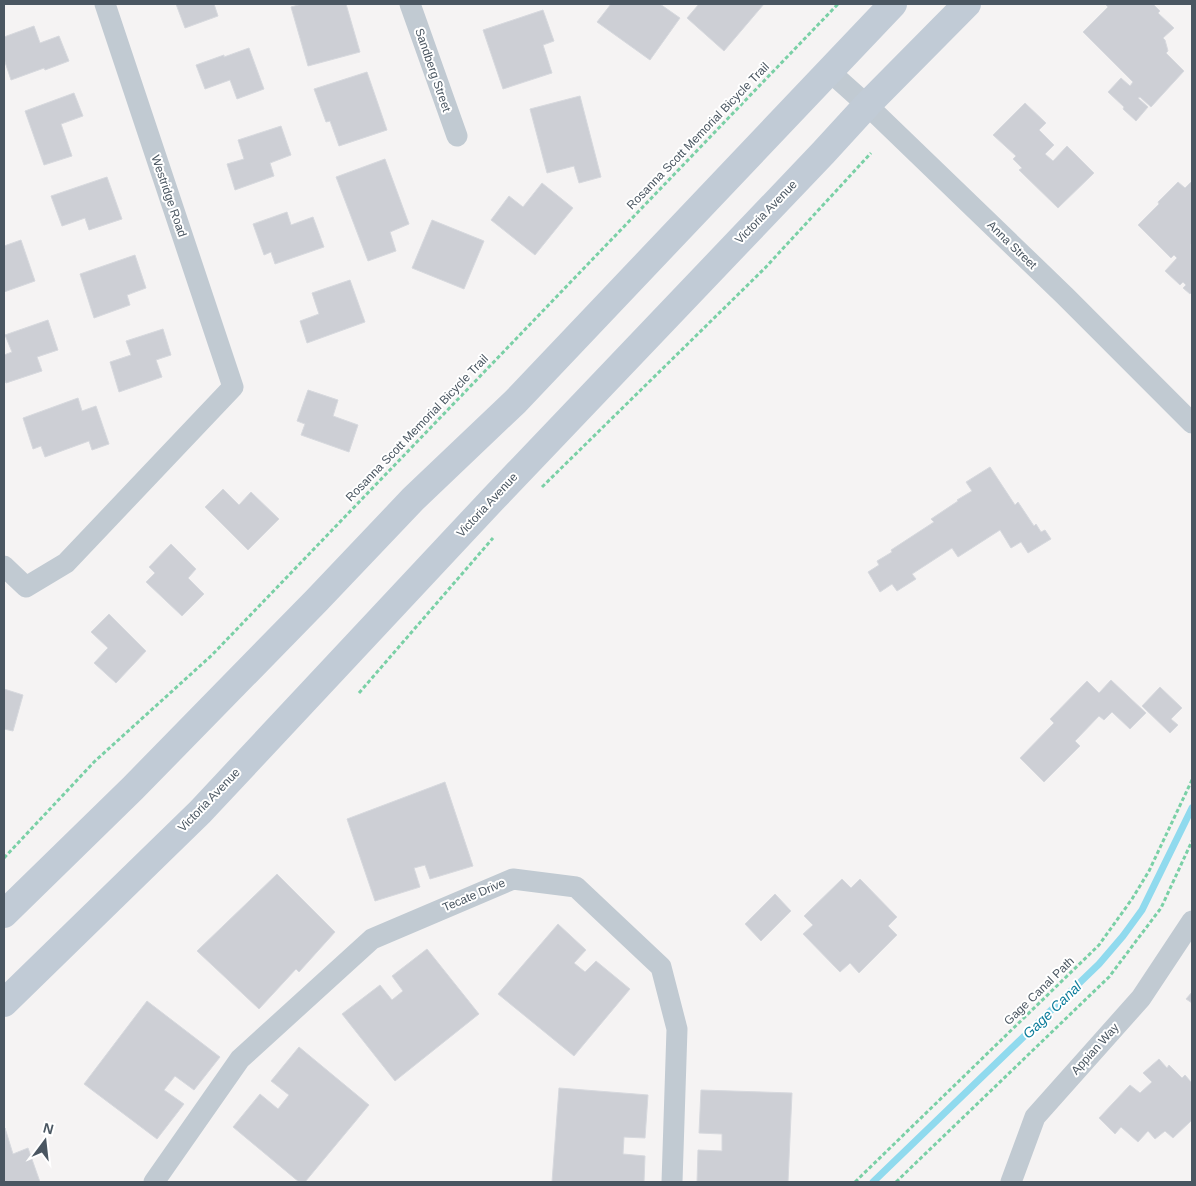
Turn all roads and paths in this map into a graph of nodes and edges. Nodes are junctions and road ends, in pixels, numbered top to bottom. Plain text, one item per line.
1 (105, 4) edge
2 (410, 4) edge
3 (838, 4) edge
4 (893, 4) edge
5 (966, 4) edge
6 (829, 71) junction
7 (867, 105) junction
8 (456, 136) dead end
9 (871, 153) dead end
10 (1192, 423) edge
11 (536, 493) dead end
12 (496, 536) dead end
13 (4, 566) edge
14 (359, 693) dead end
15 (1192, 780) edge
16 (1192, 841) edge
17 (4, 858) edge
18 (4, 914) edge
19 (1192, 921) edge
20 (4, 1003) edge
21 (154, 1182) edge
22 (672, 1182) edge
23 (855, 1182) edge
24 (896, 1182) edge
25 (1012, 1182) edge

1 - 13 street, Westridge Road
2 - 8 street, Sandberg Street
3 - 17 path, Rosanna Scott Memorial Bicycle Trail
4 - 6 main road
5 - 7 main road, Victoria Avenue
6 - 7 street, Anna Street
6 - 18 main road
7 - 10 street, Anna Street
7 - 20 main road, Victoria Avenue
9 - 11 path
12 - 14 path
15 - 23 path, Gage Canal Path
16 - 24 path
19 - 25 street, Appian Way
21 - 22 street, Tecate Drive

